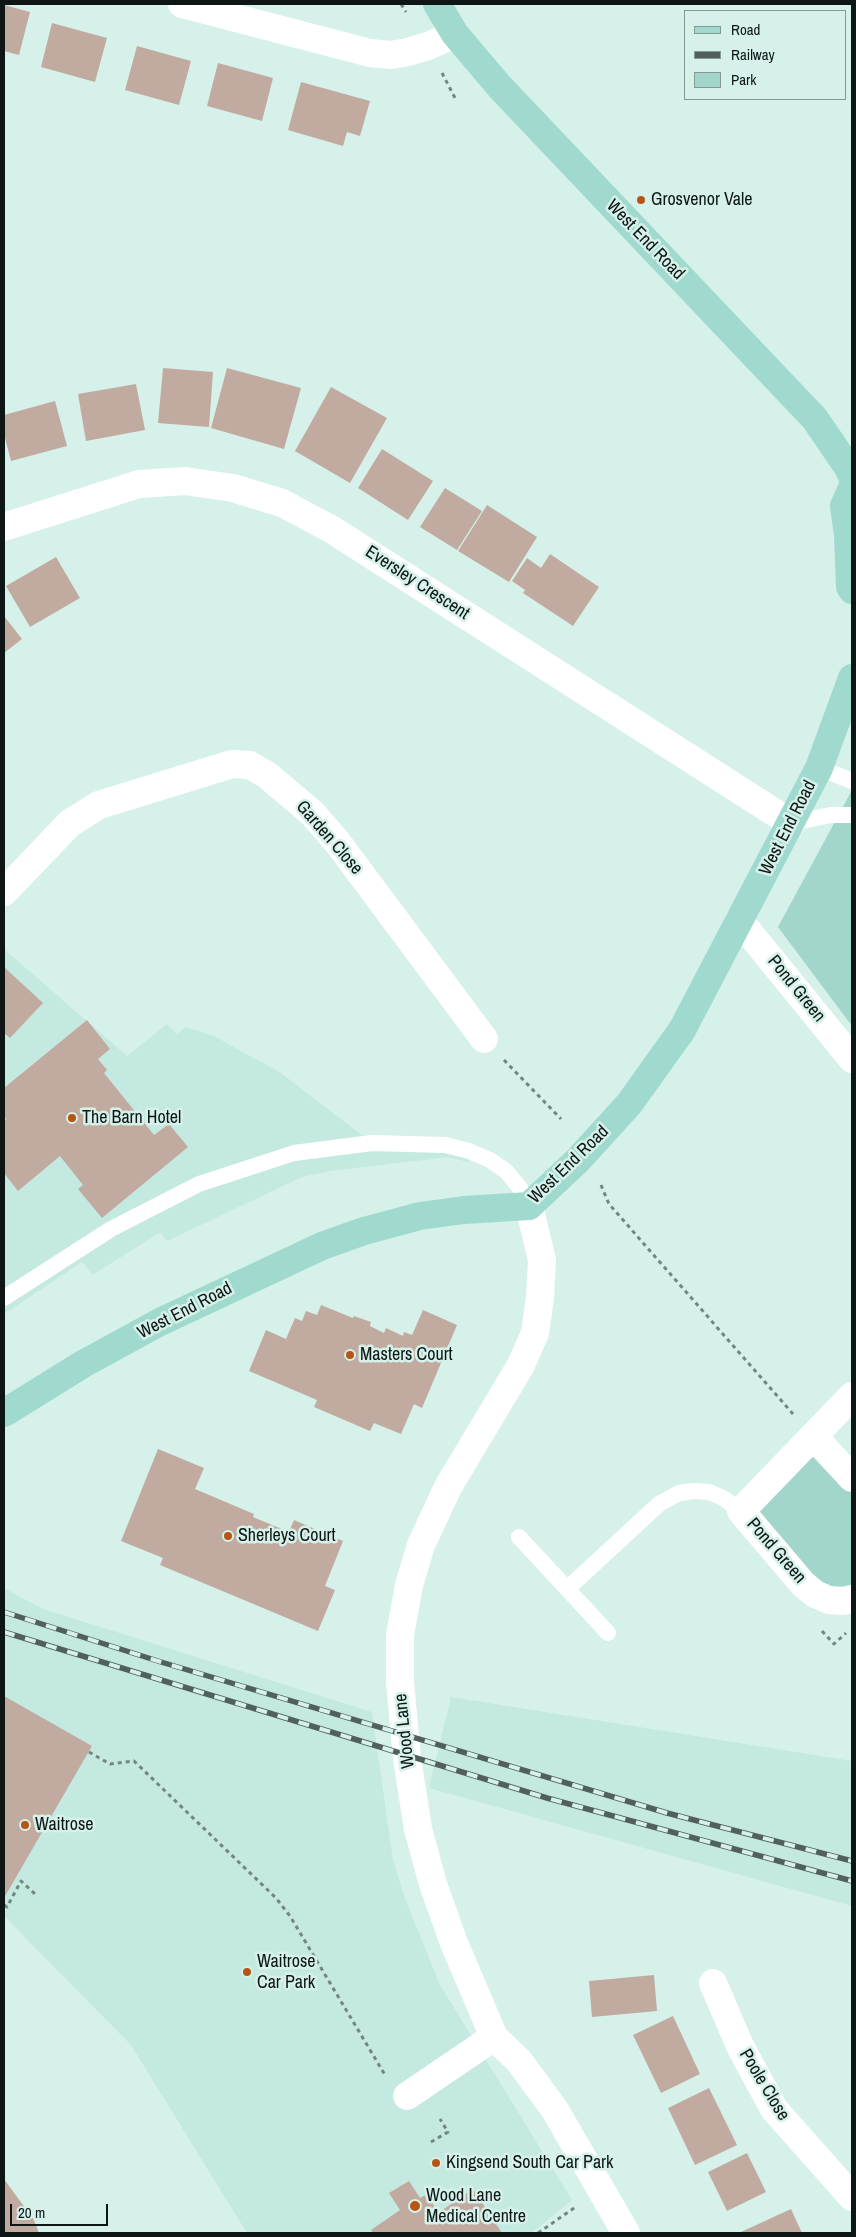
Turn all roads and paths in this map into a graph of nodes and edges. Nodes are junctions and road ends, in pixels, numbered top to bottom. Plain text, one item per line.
1 (182, 4) edge
2 (437, 4) edge
3 (455, 34) junction
4 (851, 473) edge
5 (4, 527) edge
6 (852, 590) edge
7 (852, 678) edge
8 (819, 768) junction
9 (852, 781) edge
10 (852, 815) edge
11 (791, 823) junction
12 (4, 892) edge
13 (739, 920) junction
14 (484, 1040) joint
15 (852, 1059) edge
16 (561, 1119) dead end
17 (601, 1186) dead end
18 (530, 1206) junction
19 (4, 1298) edge
20 (852, 1396) edge
21 (4, 1413) edge
22 (814, 1437) junction
23 (852, 1478) edge
24 (741, 1511) junction
25 (519, 1537) dead end
26 (567, 1590) junction
27 (852, 1599) edge
28 (608, 1634) dead end
29 (89, 1752) dead end
30 (35, 1894) dead end
31 (4, 1905) edge
32 (713, 1983) dead end
33 (494, 2037) junction
34 (398, 2089) joint
35 (440, 2119) dead end
36 (431, 2142) dead end
37 (601, 2189) junction
38 (852, 2197) edge
39 (538, 2233) edge
40 (626, 2233) edge

1 - 3 street
2 - 3 main road, West End Road
3 - 4 main road, West End Road
4 - 6 main road, West End Road
5 - 11 street, Eversley Crescent
7 - 8 main road, West End Road
8 - 9 lane
8 - 11 main road, West End Road
10 - 11 lane
11 - 13 main road, West End Road
12 - 14 street, Garden Close
13 - 15 street, Pond Green
13 - 18 main road, West End Road
14 - 16 path
17 - 22 path
18 - 19 lane
18 - 21 main road, West End Road
18 - 33 street, Wood Lane
20 - 22 street, Pond Green
22 - 23 street
22 - 24 street, Pond Green
24 - 26 lane
24 - 27 street, Pond Green
25 - 26 lane
26 - 28 lane
29 - 34 path
30 - 31 path
32 - 38 street, Poole Close
33 - 34 street
33 - 37 street, Wood Lane
35 - 36 path
37 - 39 path
37 - 40 street, Wood Lane

